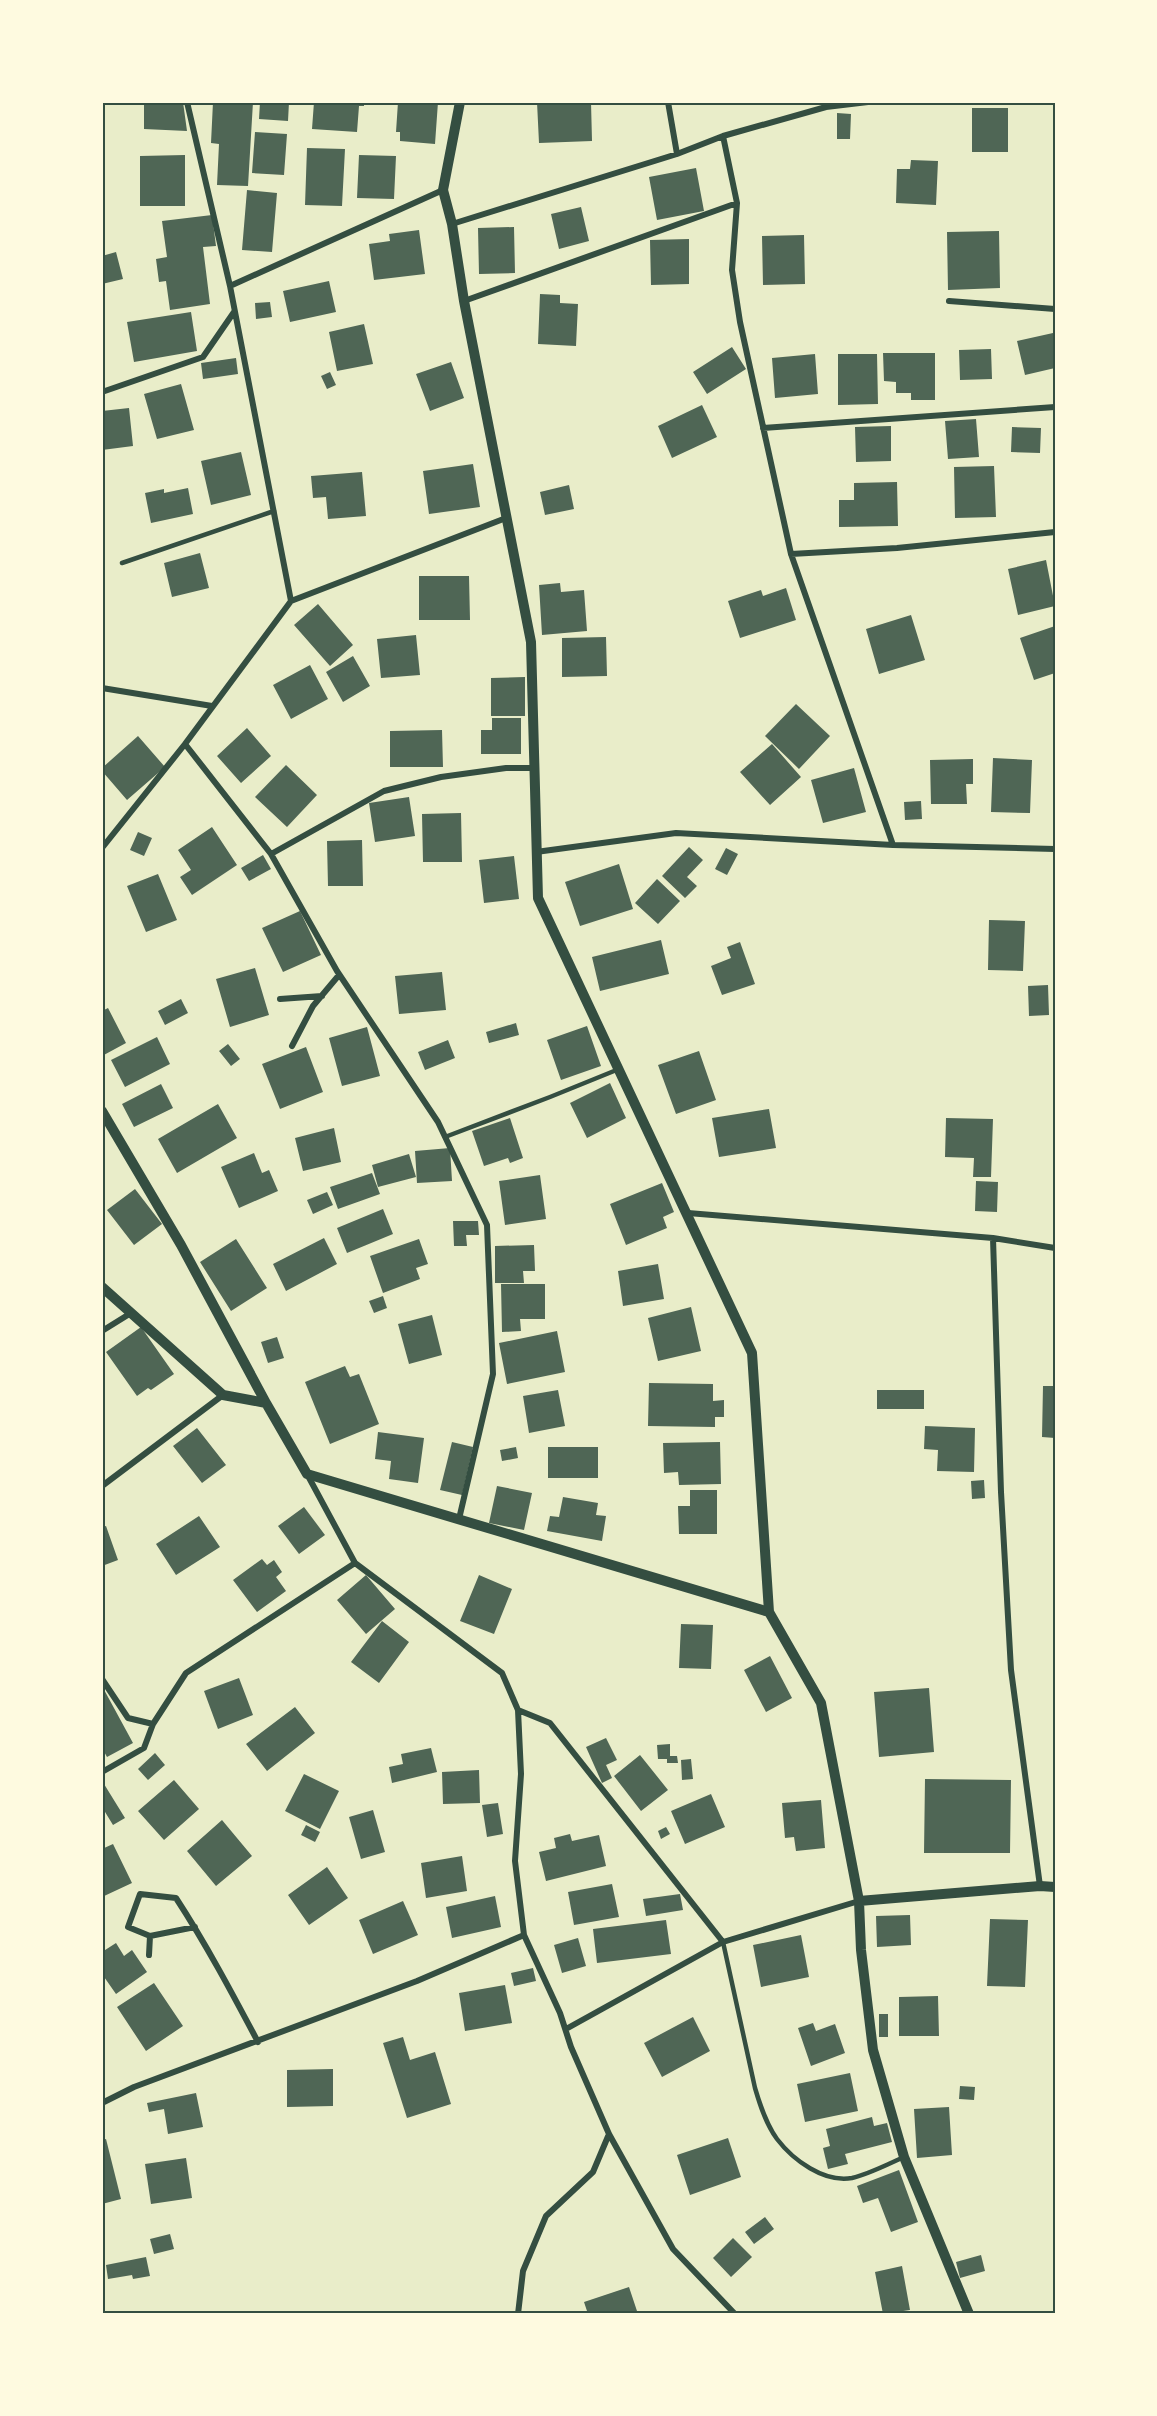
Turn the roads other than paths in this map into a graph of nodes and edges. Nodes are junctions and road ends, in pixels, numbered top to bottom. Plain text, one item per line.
1 (187, 102) edge
2 (460, 102) edge
3 (668, 102) edge
4 (868, 102) edge
5 (723, 136) junction
6 (677, 154) junction
7 (444, 190) junction
8 (737, 203) junction
9 (452, 224) junction
10 (230, 286) junction
11 (464, 301) junction
12 (949, 301) dead end
13 (1055, 309) edge
14 (234, 312) junction
15 (102, 392) edge
16 (1055, 407) edge
17 (763, 428) junction
18 (274, 511) junction
19 (506, 518) junction
20 (1055, 532) edge
21 (791, 554) junction
22 (122, 563) dead end
23 (291, 601) junction
24 (102, 688) edge
25 (212, 706) junction
26 (185, 744) junction
27 (534, 768) junction
28 (893, 845) junction
29 (102, 848) edge
30 (1055, 849) edge
31 (536, 852) junction
32 (271, 855) junction
33 (339, 975) junction
34 (322, 996) junction
35 (280, 999) dead end
36 (292, 1046) dead end
37 (619, 1068) junction
38 (102, 1111) edge
39 (446, 1137) junction
40 (688, 1213) junction
41 (993, 1238) junction
42 (1055, 1248) edge
43 (102, 1287) edge
44 (131, 1313) junction
45 (102, 1331) edge
46 (223, 1395) junction
47 (266, 1403) junction
48 (307, 1474) junction
49 (102, 1486) edge
50 (459, 1519) junction
51 (355, 1563) junction
52 (769, 1612) junction
53 (102, 1679) edge
54 (518, 1710) junction
55 (153, 1724) junction
56 (102, 1772) edge
57 (1040, 1886) junction
58 (1055, 1887) edge
59 (859, 1901) junction
60 (195, 1927) junction
61 (524, 1935) junction
62 (150, 1936) junction
63 (723, 1942) junction
64 (149, 1955) dead end
65 (566, 2029) junction
66 (258, 2042) junction
67 (102, 2103) edge
68 (609, 2134) junction
69 (904, 2157) junction
70 (518, 2314) edge
71 (735, 2314) edge
72 (969, 2314) edge

1 - 10 street
2 - 7 street
3 - 6 street
4 - 5 street
5 - 6 street
5 - 8 street
6 - 9 street
7 - 9 street
7 - 10 street
8 - 11 street
8 - 17 street
9 - 11 street
10 - 14 street
11 - 19 street
12 - 13 street
14 - 15 street
14 - 18 street
16 - 17 street
17 - 21 street
18 - 22 lane
18 - 23 street
19 - 23 street
19 - 27 street
20 - 21 street
21 - 28 street
23 - 25 street
24 - 25 street
25 - 26 street
26 - 29 street
26 - 32 street
27 - 31 street
27 - 32 street
28 - 30 street
28 - 31 street
31 - 37 street
32 - 33 street
33 - 34 street
33 - 39 street
34 - 35 street
34 - 36 street
37 - 39 lane
37 - 40 street
38 - 47 street
39 - 50 street
40 - 41 street
40 - 52 street
41 - 42 street
41 - 57 street
43 - 44 street
44 - 45 street
44 - 46 street
46 - 47 street
46 - 49 street
47 - 48 street
48 - 50 street
48 - 51 street
50 - 52 street
51 - 54 street
51 - 55 street
52 - 59 street
53 - 55 street
54 - 61 street
54 - 63 street
55 - 56 street
57 - 58 street
57 - 59 street
59 - 63 street
59 - 69 street
60 - 62 street
60 - 62 street
60 - 66 street
61 - 65 street
61 - 66 street
62 - 64 street
63 - 65 street
63 - 69 lane
65 - 68 street
66 - 67 street
68 - 70 street
68 - 71 street
69 - 72 street

